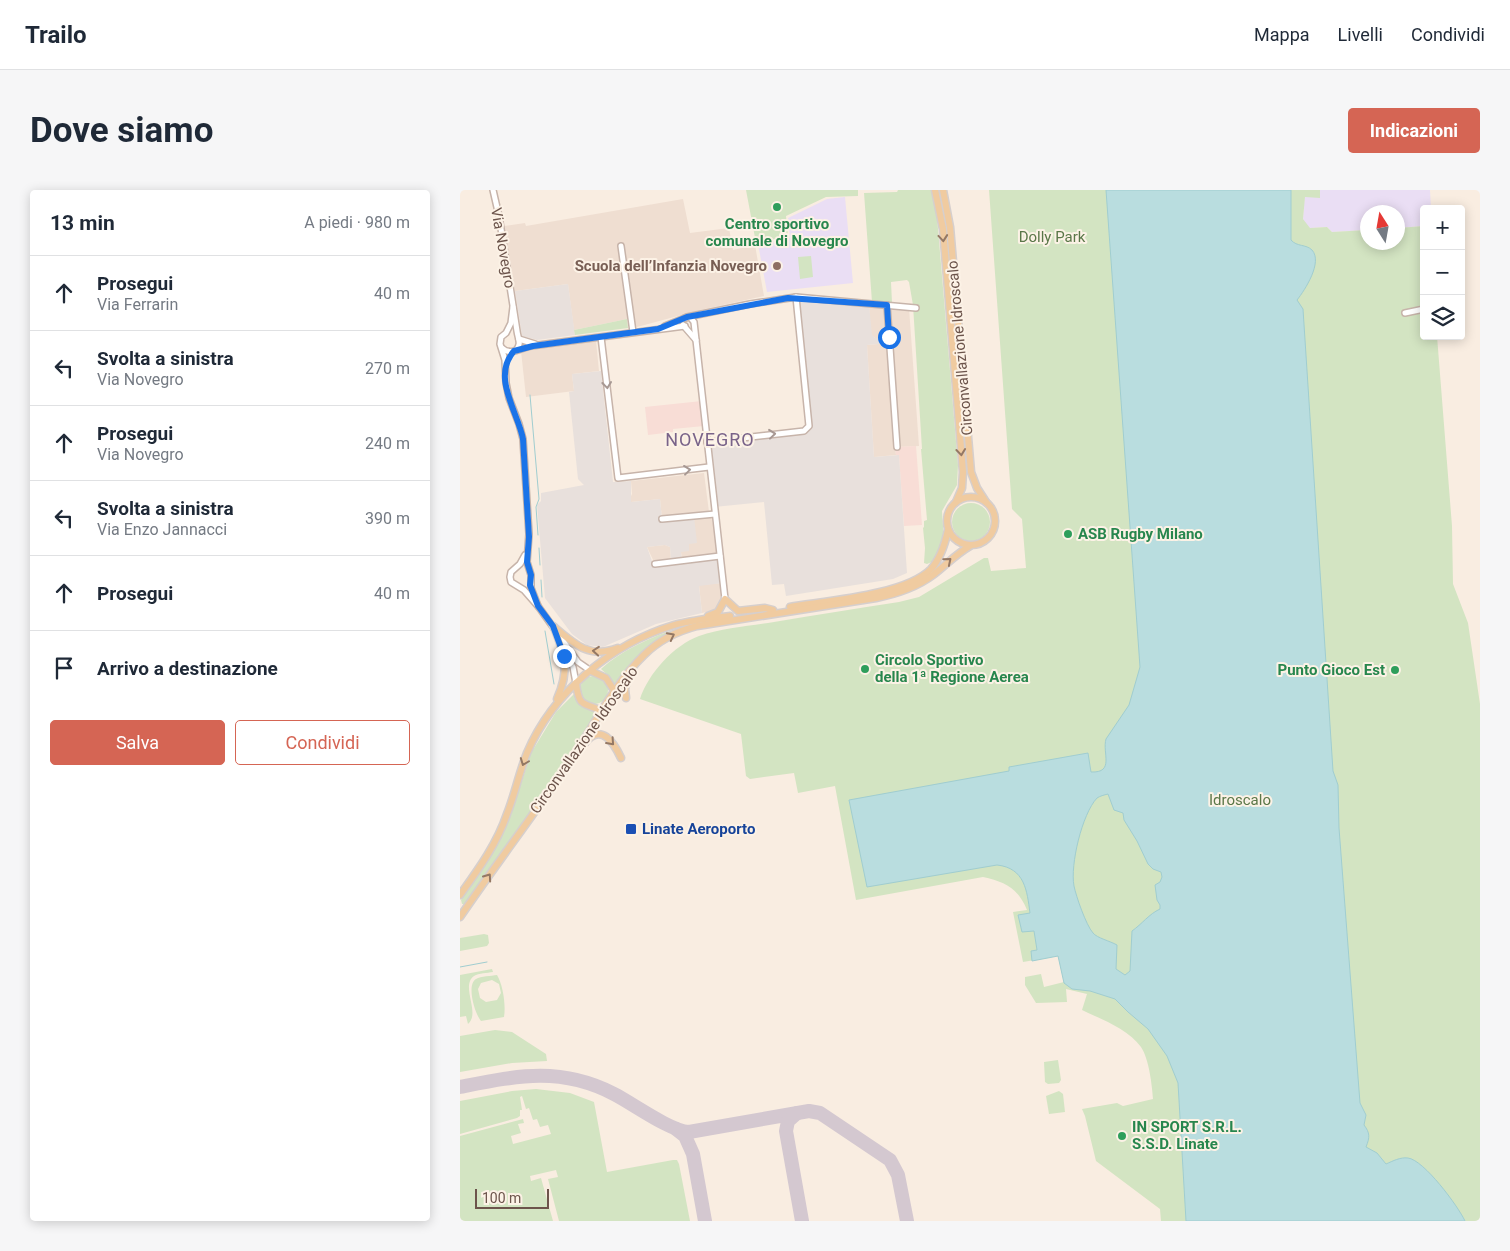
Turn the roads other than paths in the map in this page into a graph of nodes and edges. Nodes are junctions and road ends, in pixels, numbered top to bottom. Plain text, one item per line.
1 (492, 190) edge
2 (936, 190) edge
3 (943, 190) edge
4 (621, 246) dead end
5 (796, 297) junction
6 (887, 305) junction
7 (513, 306) junction
8 (916, 308) dead end
9 (1420, 310) edge
10 (712, 312) junction
11 (1405, 313) dead end
12 (686, 317) junction
13 (693, 322) junction
14 (685, 327) junction
15 (658, 329) junction
16 (633, 332) junction
17 (506, 333) junction
18 (519, 337) junction
19 (601, 337) junction
20 (696, 340) junction
21 (543, 345) junction
22 (502, 348) junction
23 (515, 351) junction
24 (506, 368) junction
25 (707, 442) junction
26 (897, 447) dead end
27 (709, 467) junction
28 (956, 502) junction
29 (986, 502) junction
30 (715, 514) junction
31 (662, 519) dead end
32 (948, 530) junction
33 (970, 546) junction
34 (528, 550) junction
35 (720, 556) junction
36 (655, 564) dead end
37 (517, 566) junction
38 (528, 569) junction
39 (530, 581) junction
40 (519, 587) junction
41 (724, 599) junction
42 (538, 606) junction
43 (773, 610) junction
44 (677, 624) junction
45 (553, 626) junction
46 (642, 638) junction
47 (633, 667) junction
48 (591, 670) junction
49 (576, 683) junction
50 (615, 692) junction
51 (626, 698) dead end
52 (554, 706) junction
53 (602, 711) junction
54 (621, 758) dead end
55 (571, 759) junction
56 (460, 895) edge
57 (469, 905) junction
58 (460, 906) edge
59 (460, 917) edge

1 - 7 street, Via Novegro
2 -> 28 main road, Circonvallazione Idroscalo
3 - 29 main road, Circonvallazione Idroscalo
4 - 16 street
5 - 6 street
5 - 10 street
25 -> 5 street
6 - 8 street
6 - 26 street
7 - 17 street, Via Novegro
7 - 18 street, Via Novegro
9 - 11 street
10 - 12 street
10 - 13 street
12 - 13 street
12 - 14 street
12 - 15 street
13 - 14 street
13 - 20 street
14 - 15 street
14 - 20 street
15 - 16 street
16 - 19 street
17 - 18 street
17 - 22 street, Via Novegro
18 - 21 street
18 - 23 street, Via Novegro
19 - 21 street
19 -> 27 street
20 - 25 street
21 - 23 street
22 - 23 street
22 - 24 street
23 - 24 street, Via Novegro
24 - 34 street
25 - 27 street
27 - 30 street
28 - 29 main road
28 - 32 main road
29 - 33 main road
30 - 31 street
30 - 35 street
32 - 33 main road
32 - 43 main road, Circonvallazione Idroscalo
47 -> 33 main road, Circonvallazione Idroscalo
34 - 37 street
34 - 38 street
35 - 36 street
35 - 41 street
37 - 38 street
37 - 40 street
38 - 39 street
39 - 40 street
39 - 42 street
40 - 42 street
41 - 43 main road
41 - 44 main road
42 - 45 street
43 - 44 main road, Circonvallazione Idroscalo
44 - 46 main road, Circonvallazione Idroscalo
46 -> 45 main road
45 - 48 street
45 - 49 street
45 - 52 main road
46 - 48 main road, Circonvallazione Idroscalo
47 - 50 main road, Circonvallazione Idroscalo
47 - 51 main road
48 - 49 main road, Circonvallazione Idroscalo
48 - 50 main road
49 - 52 main road, Circonvallazione Idroscalo
49 - 53 main road
50 - 53 main road, Circonvallazione Idroscalo
52 -> 56 main road, Circonvallazione Idroscalo
53 - 55 main road, Circonvallazione Idroscalo
55 -> 54 main road
57 -> 55 main road, Circonvallazione Idroscalo
57 - 58 main road
57 - 59 main road, Circonvallazione Idroscalo

